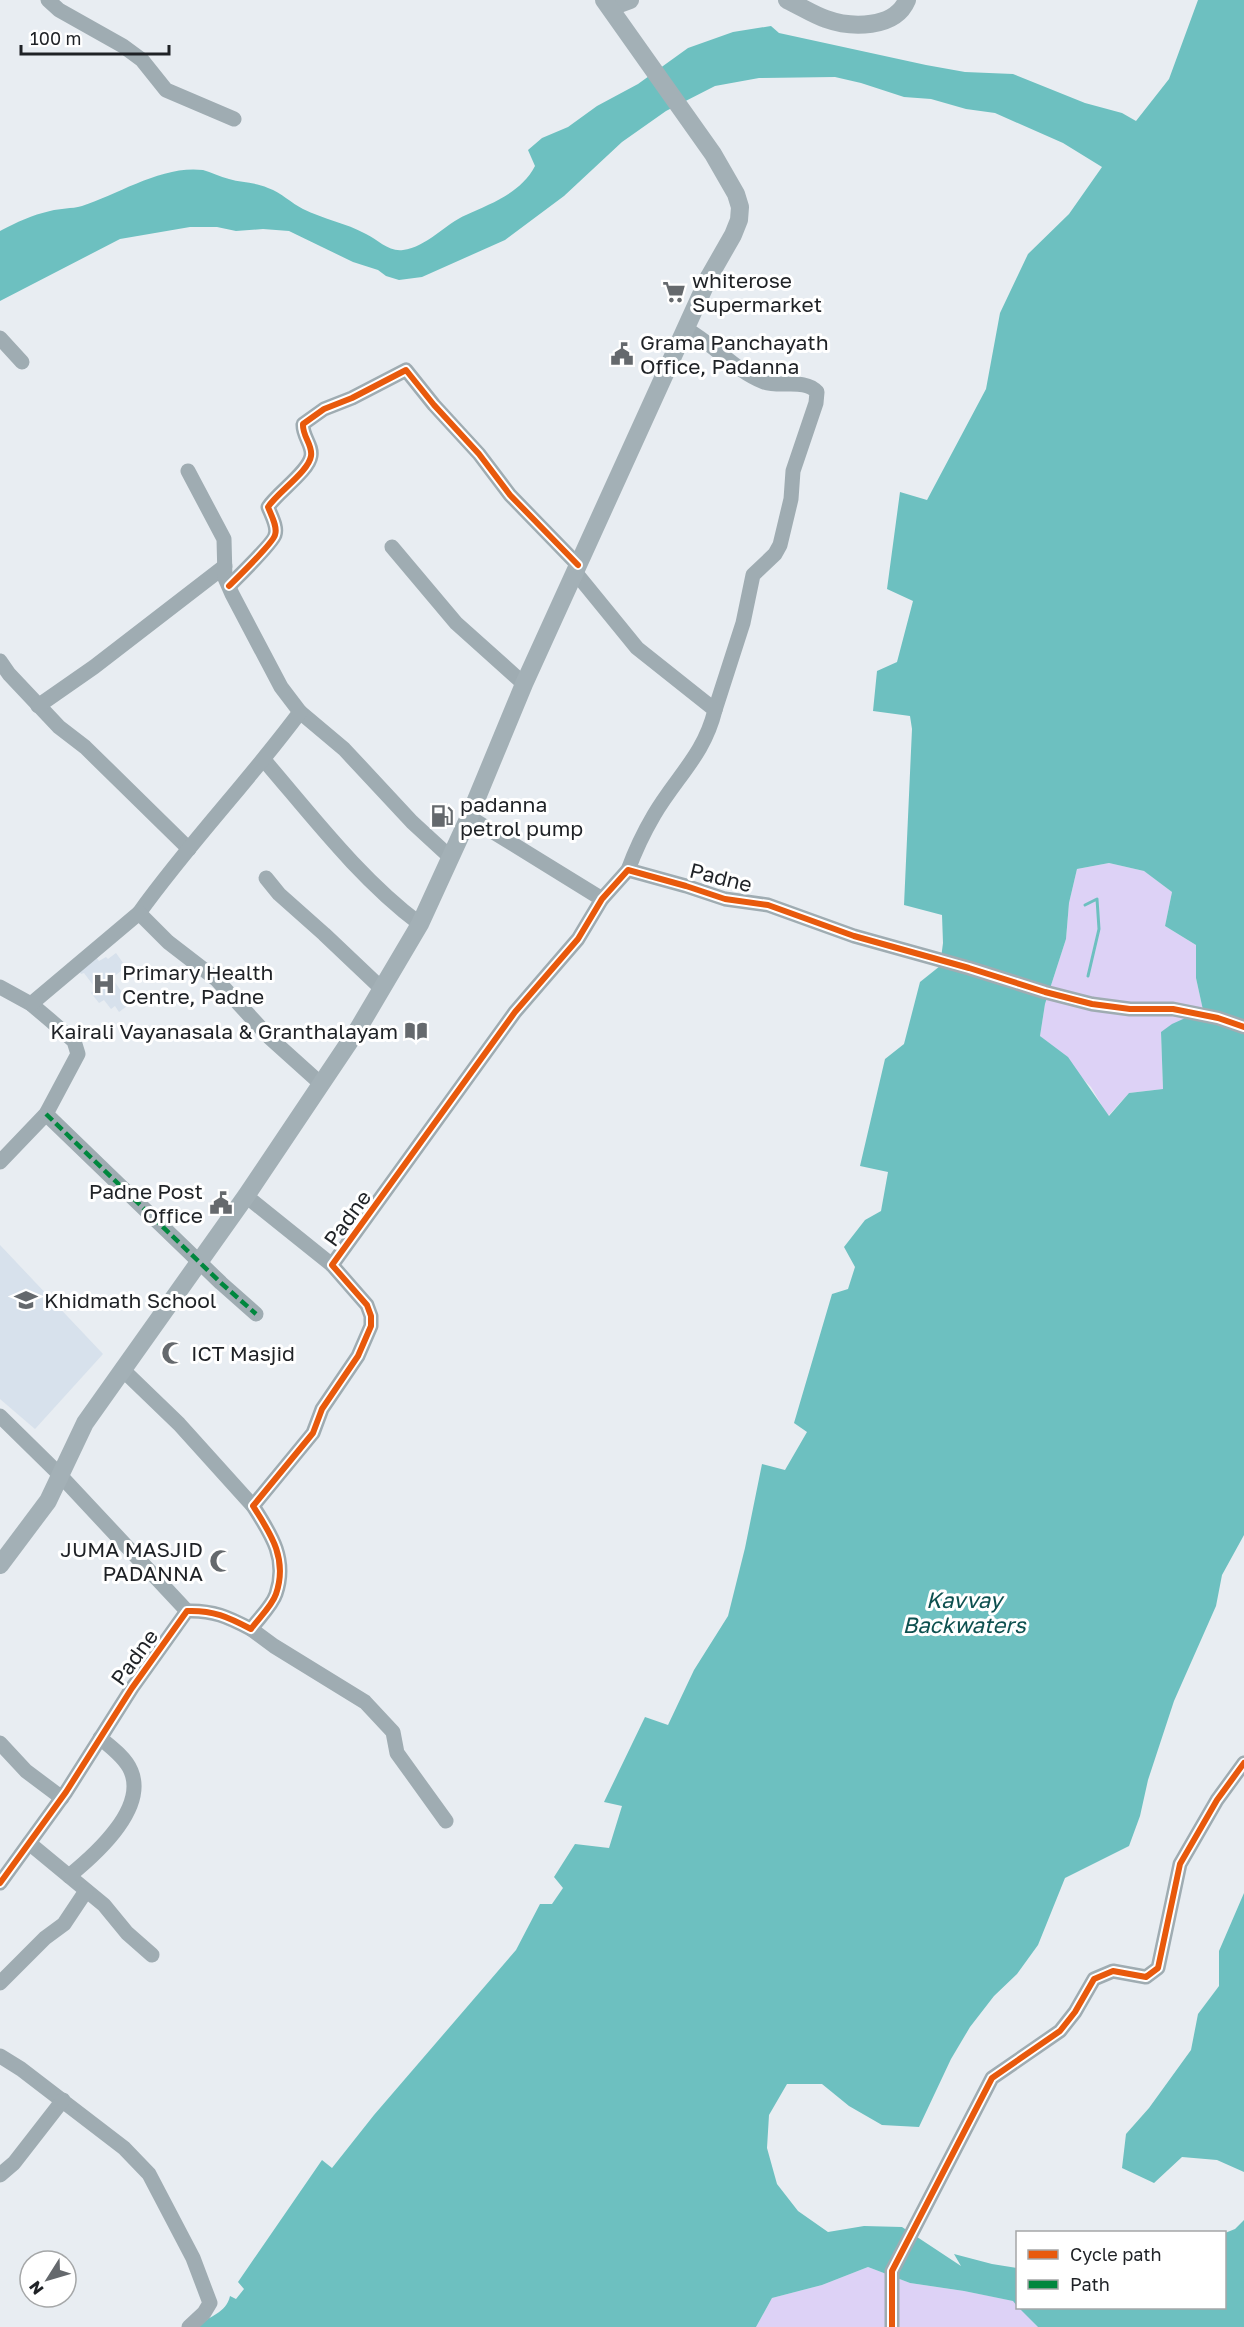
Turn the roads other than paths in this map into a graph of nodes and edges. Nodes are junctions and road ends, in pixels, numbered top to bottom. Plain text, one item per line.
1 (48, 0) edge
2 (630, 0) edge
3 (787, 0) edge
4 (907, 0) edge
5 (607, 4) edge
6 (234, 119) dead end
7 (686, 329) junction
8 (0, 338) edge
9 (22, 362) dead end
10 (188, 471) dead end
11 (392, 547) dead end
12 (225, 566) junction
13 (576, 569) junction
14 (229, 586) junction
15 (0, 661) edge
16 (524, 684) junction
17 (38, 705) junction
18 (715, 710) junction
19 (300, 712) junction
20 (264, 760) junction
21 (470, 817) junction
22 (189, 849) junction
23 (450, 857) junction
24 (628, 870) junction
25 (266, 878) dead end
26 (602, 899) junction
27 (139, 913) junction
28 (420, 924) junction
29 (0, 987) edge
30 (382, 989) junction
31 (31, 1004) junction
32 (1244, 1027) edge
33 (320, 1083) junction
34 (46, 1113) junction
35 (0, 1162) edge
36 (246, 1196) junction
37 (199, 1262) junction
38 (332, 1265) junction
39 (256, 1314) dead end
40 (122, 1369) junction
41 (0, 1416) edge
42 (59, 1473) junction
43 (253, 1506) junction
44 (0, 1565) edge
45 (187, 1611) junction
46 (251, 1629) junction
47 (99, 1738) junction
48 (0, 1743) edge
49 (1244, 1763) edge
50 (62, 1798) junction
51 (446, 1821) dead end
52 (29, 1843) junction
53 (69, 1876) junction
54 (0, 1883) edge
55 (86, 1891) junction
56 (152, 1955) dead end
57 (0, 1983) edge
58 (0, 2056) edge
59 (63, 2100) junction
60 (0, 2175) edge
61 (189, 2327) edge
62 (892, 2327) edge

1 - 6 street
2 - 5 main road
3 - 4 main road
5 - 7 main road
7 - 13 main road
7 - 18 street
8 - 9 street
10 - 12 street
11 - 16 street
12 - 14 street
12 - 17 street
13 - 14 street
13 - 16 main road
13 - 18 street
14 - 19 street
15 - 17 street
16 - 21 main road
17 - 22 street
18 - 24 street
19 - 20 street
19 - 23 street
20 - 22 street
20 - 28 street
21 - 23 main road
21 - 26 street
22 - 27 street
23 - 28 main road
24 - 26 street, Padne
24 - 32 street, Padne
25 - 30 street
26 - 38 street, Padne
27 - 31 street
27 - 33 street
28 - 30 main road
29 - 31 street
30 - 33 main road
31 - 34 street
33 - 36 main road
34 - 35 street
34 - 37 street
36 - 37 main road
36 - 38 street
37 - 39 street
37 - 40 main road
38 - 43 street, Padne
40 - 42 main road
40 - 43 street
41 - 42 street
42 - 44 main road
42 - 45 street
43 - 46 street
45 - 46 street
45 - 47 street, Padne
46 - 51 street
47 - 50 street, Padne
47 - 53 street
48 - 50 street
49 - 62 street
50 - 52 street, Padne
52 - 53 street
52 - 54 street, Padne
53 - 55 street
55 - 56 street
55 - 57 street
58 - 59 street
59 - 60 street
59 - 61 street

